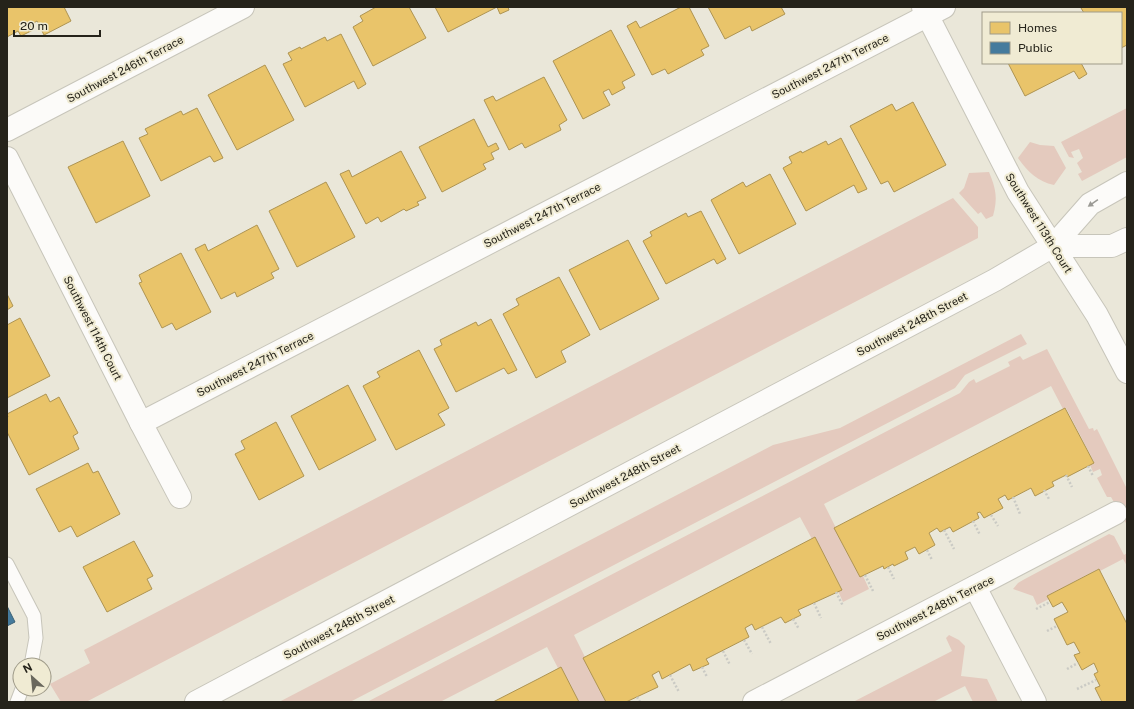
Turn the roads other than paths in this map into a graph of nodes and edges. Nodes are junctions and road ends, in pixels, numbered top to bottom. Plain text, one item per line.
1 (243, 7) edge
2 (932, 10) edge
3 (7, 130) edge
4 (7, 158) edge
5 (1127, 184) edge
6 (1127, 239) edge
7 (1053, 246) junction
8 (1127, 372) edge
9 (141, 423) junction
10 (180, 496) dead end
11 (1116, 513) dead end
12 (7, 564) edge
13 (975, 587) junction
14 (32, 657) edge
15 (763, 700) edge
16 (196, 702) edge
17 (1035, 702) edge

1 - 3 street, Southwest 246th Terrace
2 - 7 street, Southwest 113th Court
2 - 9 street, Southwest 247th Terrace
4 - 9 street, Southwest 114th Court
5 -> 7 street, Southwest 248th Street
6 - 7 street
7 - 8 street, Southwest 113th Court
7 - 16 street, Southwest 248th Street
9 - 10 street, Southwest 114th Court
11 - 13 street, Southwest 248th Terrace
12 - 14 lane
13 - 15 street, Southwest 248th Terrace
13 - 17 street

